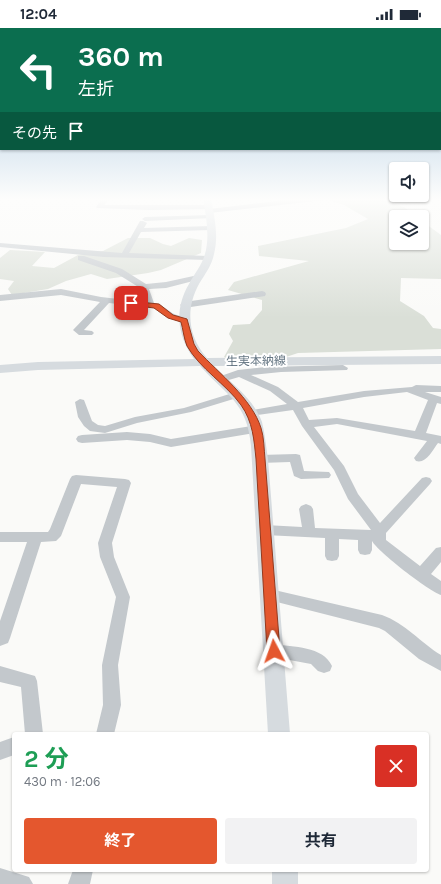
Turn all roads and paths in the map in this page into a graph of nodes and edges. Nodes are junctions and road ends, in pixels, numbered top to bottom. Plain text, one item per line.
1 (136, 238) edge
2 (211, 238) edge
3 (0, 245) edge
4 (104, 255) junction
5 (124, 256) junction
6 (81, 258) junction
7 (208, 258) junction
8 (67, 261) dead end
9 (198, 277) junction
10 (144, 287) junction
11 (262, 294) dead end
12 (0, 298) edge
13 (106, 301) junction
14 (150, 305) junction
15 (184, 305) junction
16 (184, 320) junction
17 (89, 333) dead end
18 (441, 353) edge
19 (216, 359) junction
20 (188, 360) junction
21 (441, 360) edge
22 (0, 363) edge
23 (343, 368) dead end
24 (0, 369) edge
25 (238, 373) junction
26 (222, 379) junction
27 (408, 388) junction
28 (441, 389) edge
29 (236, 395) junction
30 (437, 400) edge
31 (80, 402) dead end
32 (296, 406) junction
33 (250, 413) junction
34 (306, 424) junction
35 (257, 429) junction
36 (419, 435) junction
37 (82, 439) dead end
38 (438, 439) edge
39 (420, 458) dead end
40 (260, 459) junction
41 (325, 475) dead end
42 (426, 482) dead end
43 (306, 509) dead end
44 (265, 530) junction
45 (309, 532) junction
46 (332, 533) junction
47 (374, 534) junction
48 (0, 537) edge
49 (36, 537) junction
50 (365, 550) dead end
51 (441, 552) edge
52 (332, 556) dead end
53 (422, 575) junction
54 (441, 589) edge
55 (270, 595) junction
56 (0, 639) edge
57 (274, 651) junction
58 (441, 664) edge
59 (324, 666) dead end
60 (0, 674) edge
61 (34, 732) edge
62 (106, 732) edge
63 (279, 732) edge
64 (12, 747) edge
65 (0, 751) edge
66 (82, 872) edge
67 (285, 872) edge
68 (0, 878) edge
69 (22, 884) edge
70 (79, 884) edge
71 (285, 884) edge

1 - 5 street
2 - 7 main road
3 - 4 street
4 - 5 street
4 - 6 street
5 - 7 street
6 - 8 street
6 - 10 street
7 - 9 main road
9 - 10 street
9 - 15 main road
10 - 14 street
11 - 15 street
12 - 13 street
13 - 14 street
13 - 17 street
14 - 16 street
15 - 16 main road
16 - 26 main road
18 - 19 main road, 生実本納線
19 - 20 main road, 生実本納線
19 - 21 main road, 生実本納線
20 - 22 main road, 生実本納線
20 - 24 main road, 生実本納線
23 - 25 street
25 - 26 street
25 - 32 street
26 - 29 main road
27 - 28 street
27 - 30 street
27 - 32 street
29 - 31 street
29 - 33 main road
30 - 36 street
32 - 33 street
32 - 34 street
33 - 35 main road
34 - 36 street
34 - 47 street
35 - 37 street
35 - 40 main road
36 - 38 street
38 - 39 street
40 - 41 street
40 - 44 main road
42 - 47 street
43 - 45 street
44 - 45 street
44 - 55 main road
45 - 46 street
46 - 47 street
46 - 52 street
47 - 50 street
47 - 53 street
48 - 49 street
49 - 56 street
49 - 62 street
51 - 53 street
53 - 54 street
55 - 57 main road
55 - 58 street
57 - 59 street
57 - 63 main road
60 - 61 street
64 - 65 street
66 - 70 street
67 - 71 main road
68 - 69 street

